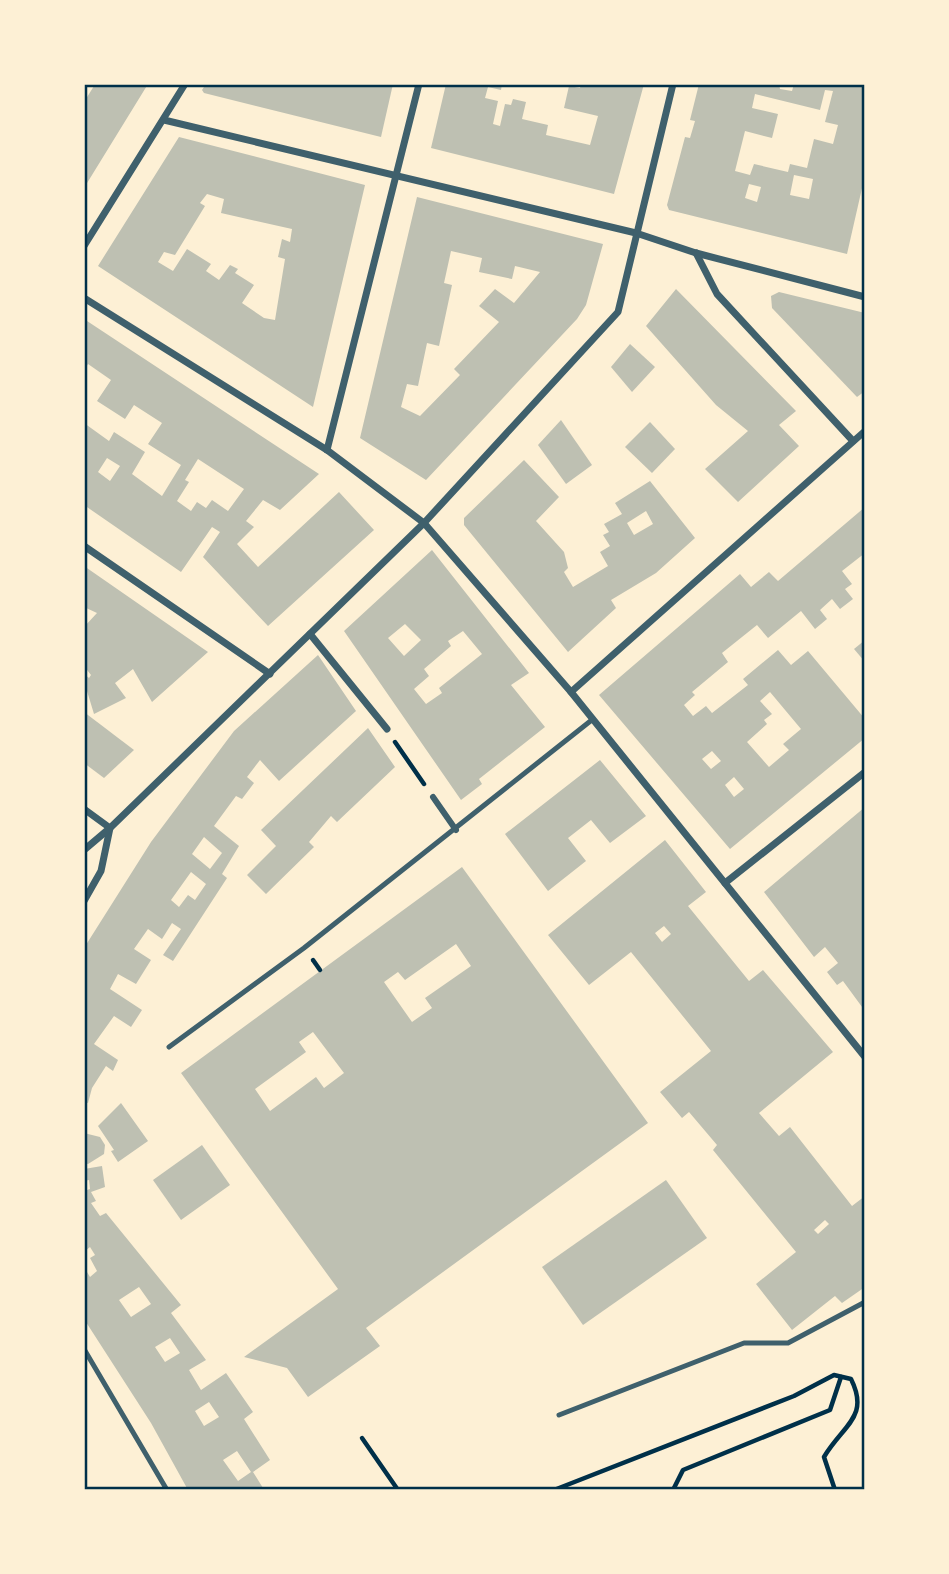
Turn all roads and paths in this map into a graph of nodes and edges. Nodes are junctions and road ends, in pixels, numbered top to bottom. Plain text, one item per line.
1 (185, 84) edge
2 (419, 84) edge
3 (673, 84) edge
4 (164, 120) junction
5 (397, 174) junction
6 (636, 233) junction
7 (84, 246) edge
8 (696, 253) junction
9 (864, 294) edge
10 (84, 298) edge
11 (865, 431) edge
12 (853, 441) junction
13 (327, 450) junction
14 (424, 523) junction
15 (84, 546) edge
16 (310, 635) junction
17 (270, 674) junction
18 (571, 692) junction
19 (593, 719) junction
20 (387, 729) joint
21 (865, 772) edge
22 (433, 797) joint
23 (84, 809) edge
24 (110, 828) junction
25 (456, 830) junction
26 (84, 850) edge
27 (725, 883) junction
28 (84, 901) edge
29 (169, 1047) dead end
30 (865, 1057) edge
31 (865, 1302) edge
32 (84, 1349) edge
33 (841, 1377) junction
34 (559, 1415) dead end
35 (362, 1438) dead end
36 (167, 1490) edge
37 (398, 1490) edge
38 (554, 1490) edge
39 (673, 1490) edge
40 (835, 1490) edge

1 - 4 street
2 - 5 street
3 - 6 street
4 - 5 street
4 - 7 street
5 - 6 street
5 - 13 street
6 - 8 street
6 - 14 street
8 - 9 street
8 - 12 street
10 - 13 street
11 - 12 street
12 - 18 street
13 - 14 street
14 - 16 street
14 - 18 street
15 - 17 street
16 - 17 street
16 - 20 street
17 - 24 street
18 - 19 street
19 - 25 lane
19 - 27 street
20 - 22 path
21 - 27 street
22 - 25 street
23 - 24 street
24 - 26 street
24 - 28 street
25 - 29 lane
27 - 30 street
31 - 34 lane
32 - 36 lane
33 - 38 path
33 - 39 path
33 - 40 path
35 - 37 path

